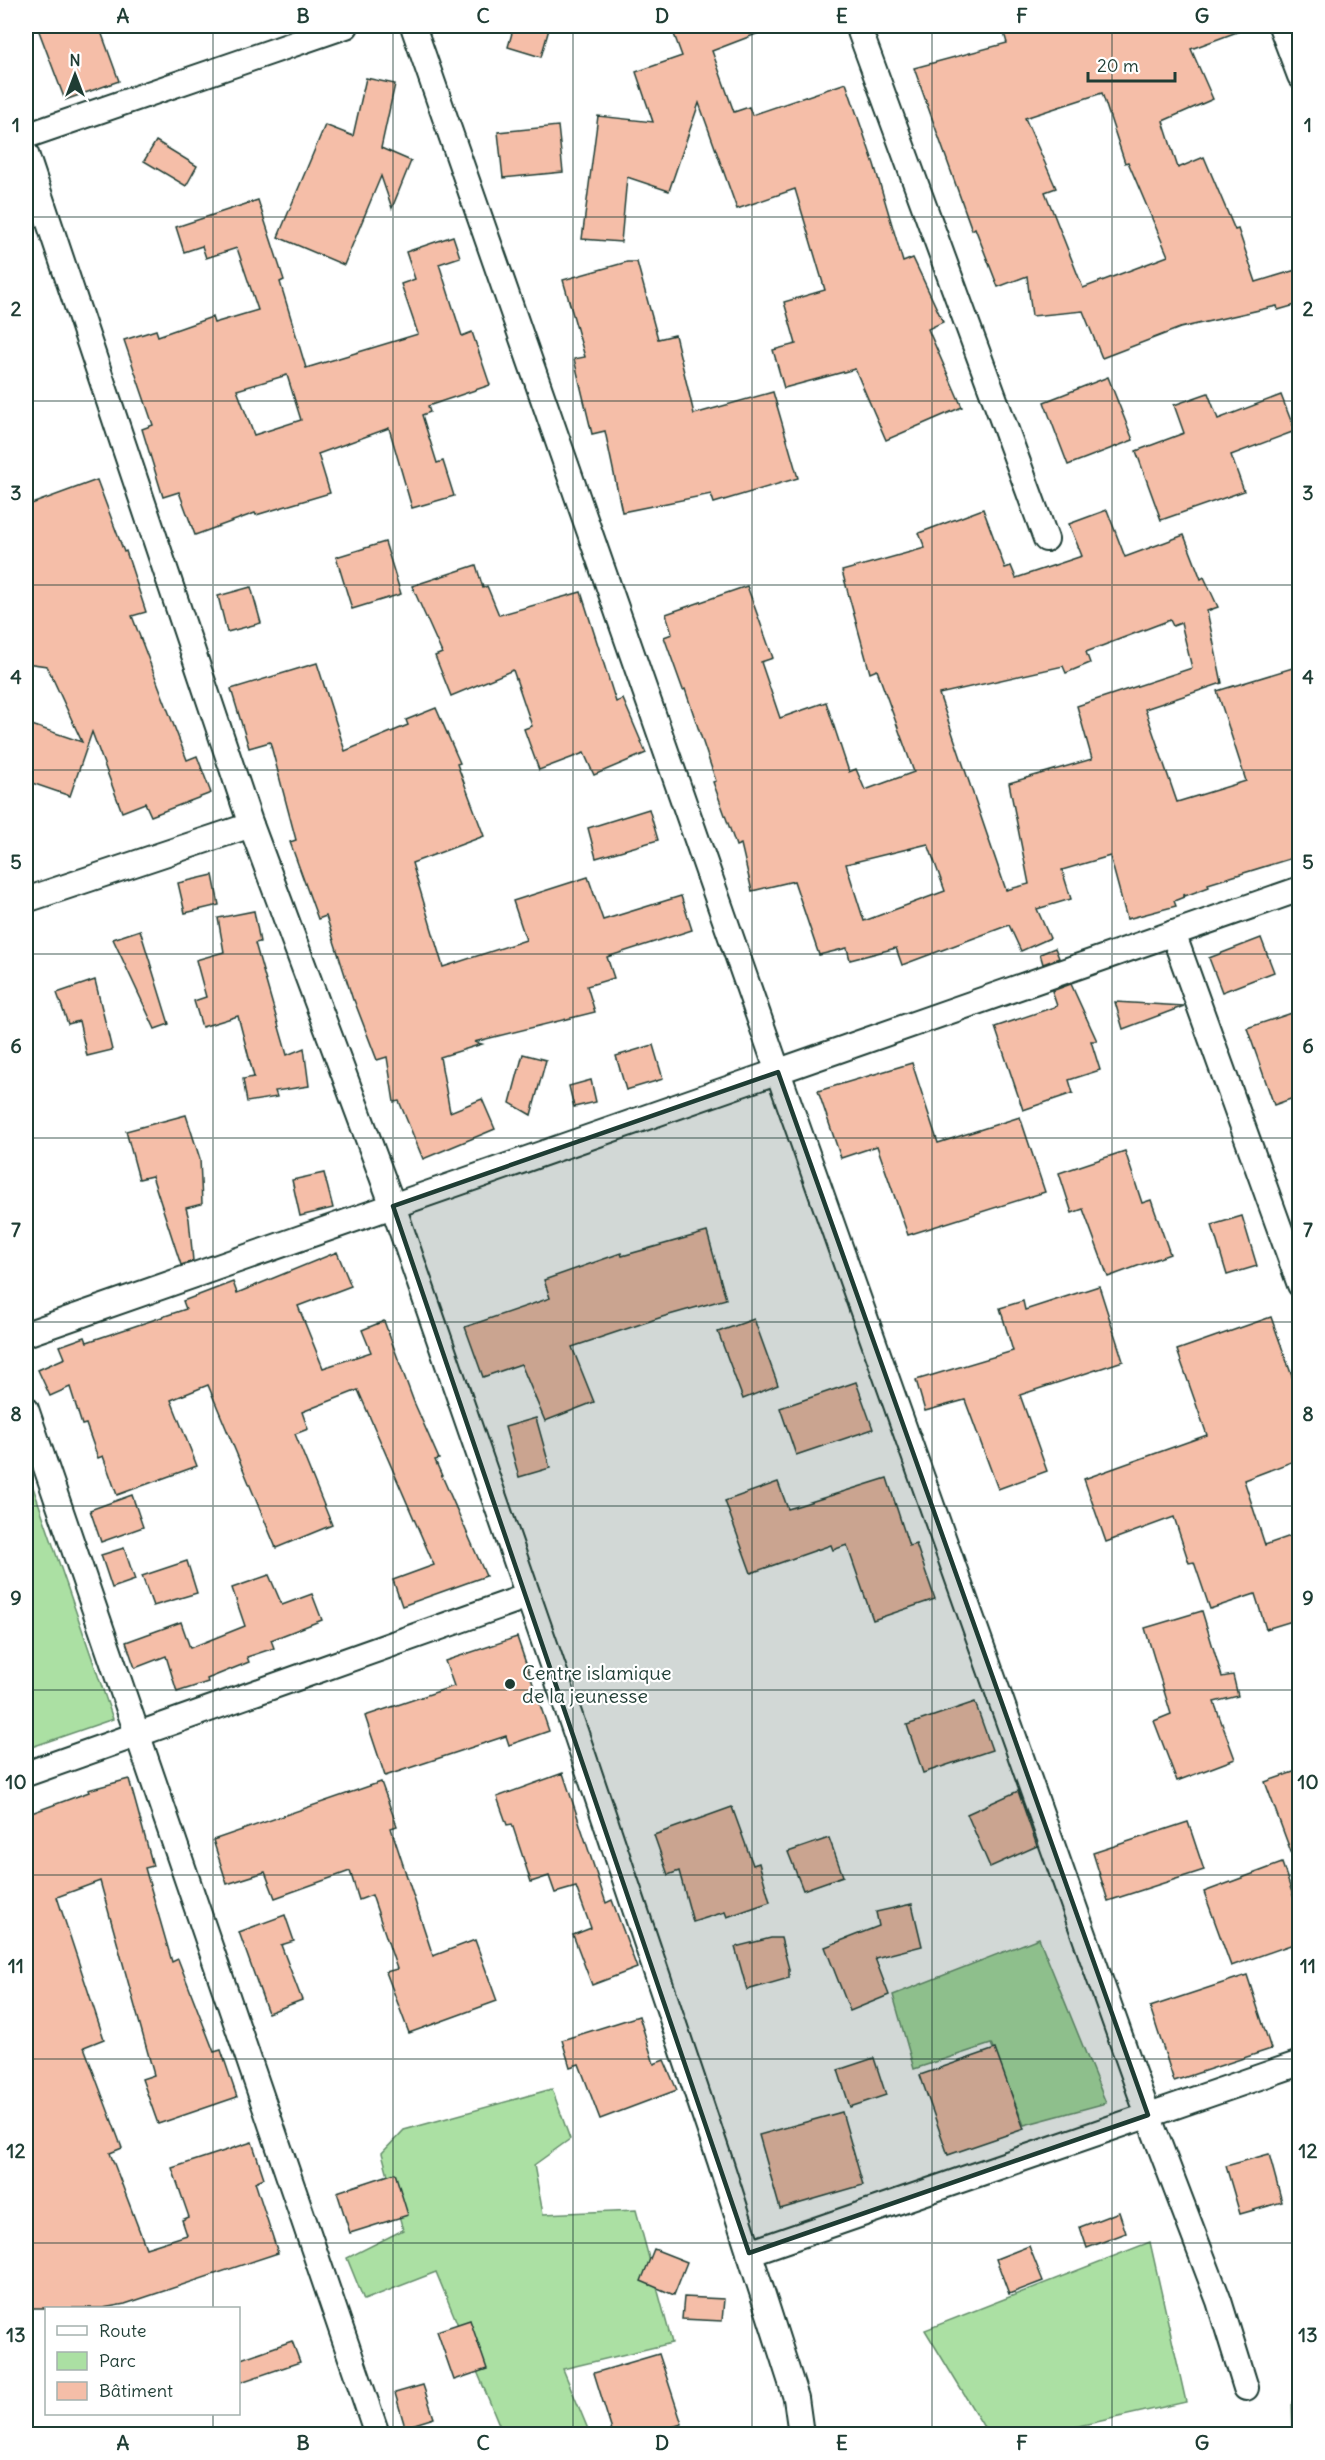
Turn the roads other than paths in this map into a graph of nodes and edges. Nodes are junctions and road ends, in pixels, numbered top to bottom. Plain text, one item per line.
1 (346, 26) edge
2 (413, 26) edge
3 (858, 26) edge
4 (1281, 26) edge
5 (1299, 76) edge
6 (26, 136) edge
7 (26, 154) edge
8 (1046, 539) dead end
9 (251, 825) junction
10 (1299, 889) edge
11 (26, 900) edge
12 (1173, 933) junction
13 (778, 1071) junction
14 (393, 1206) junction
15 (1299, 1285) edge
16 (26, 1334) edge
17 (26, 1409) edge
18 (528, 1596) junction
19 (139, 1734) junction
20 (26, 1774) edge
21 (1299, 2063) edge
22 (1148, 2115) junction
23 (749, 2253) junction
24 (1246, 2388) dead end
25 (377, 2434) edge
26 (801, 2434) edge

1 - 6 street
2 - 13 street
3 - 8 street
4 - 5 street
7 - 9 street
9 - 11 street
9 - 14 street
10 - 12 street
12 - 13 street
12 - 15 street
13 - 14 street
13 - 22 street
14 - 16 street
14 - 18 street
17 - 19 street
18 - 19 street
18 - 23 street
19 - 20 street
19 - 25 street
21 - 22 street
22 - 23 street
22 - 24 street
23 - 26 street

